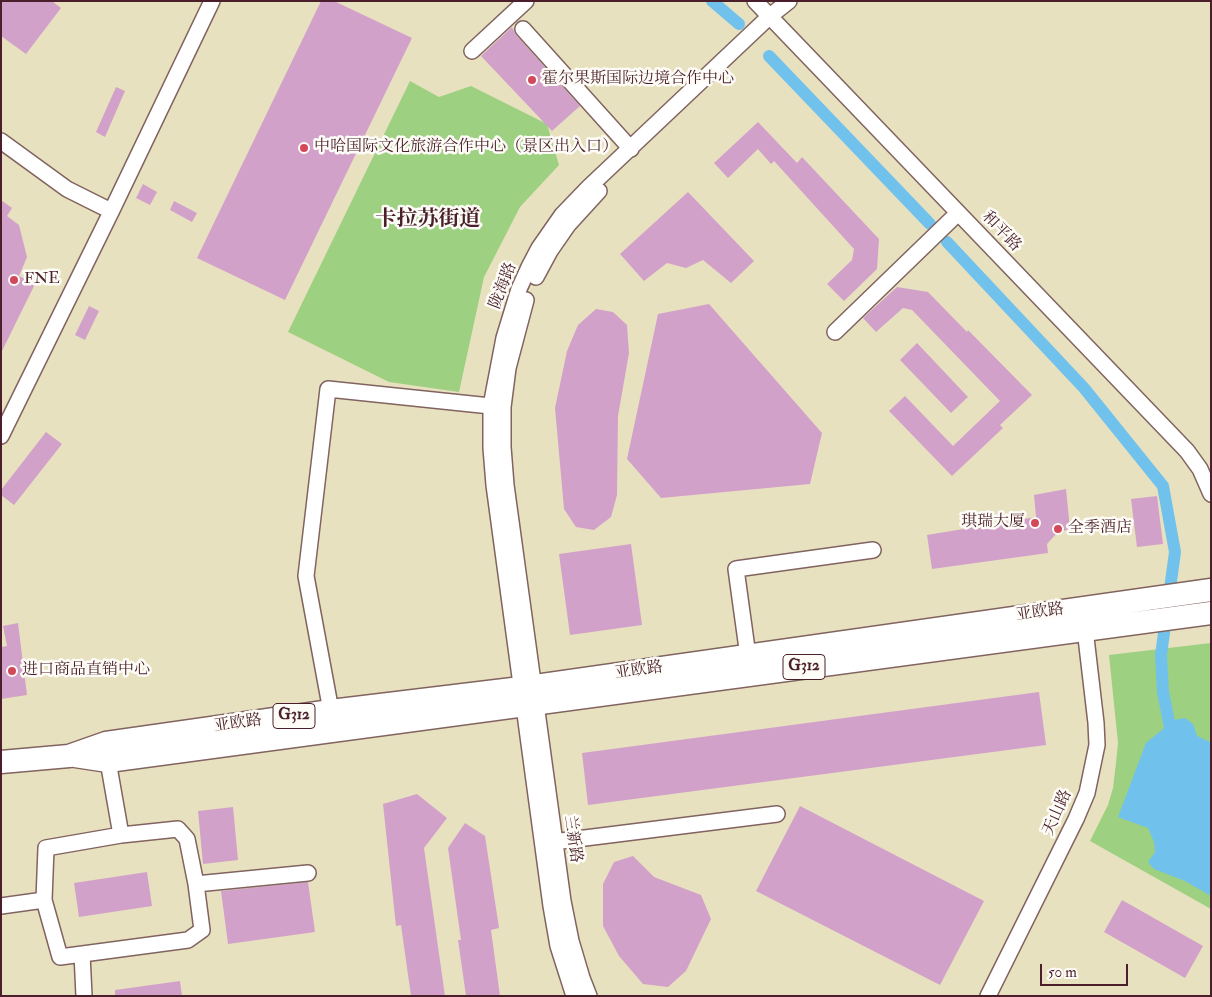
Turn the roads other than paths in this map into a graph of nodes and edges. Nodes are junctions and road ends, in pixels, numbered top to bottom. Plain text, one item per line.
1 (212, 1) edge
2 (526, 1) edge
3 (756, 1) edge
4 (789, 1) edge
5 (794, 1) edge
6 (772, 20) junction
7 (523, 29) dead end
8 (472, 51) dead end
9 (1, 141) edge
10 (632, 148) junction
11 (112, 210) junction
12 (958, 213) junction
13 (835, 332) dead end
14 (497, 406) junction
15 (1, 436) edge
16 (1211, 494) edge
17 (873, 550) dead end
18 (1207, 591) edge
19 (1210, 613) edge
20 (1085, 629) junction
21 (748, 656) junction
22 (528, 695) junction
23 (330, 711) junction
24 (69, 756) junction
25 (108, 761) junction
26 (1, 762) edge
27 (777, 814) dead end
28 (120, 835) junction
29 (548, 842) junction
30 (308, 873) dead end
31 (196, 884) junction
32 (44, 900) junction
33 (1, 906) edge
34 (82, 954) junction
35 (84, 996) edge
36 (574, 996) edge
37 (589, 996) edge
38 (988, 996) edge

1 - 11 street
2 - 8 street
3 - 6 street, 和平路
4 - 6 street, 陇海路
5 - 6 street, 陇海路
6 - 10 street, 陇海路
6 - 12 street, 和平路
6 - 14 street, 陇海路
7 - 10 street
9 - 11 street
10 - 14 street, 陇海路
11 - 15 street
12 - 13 street
12 - 16 street, 和平路
14 - 22 street, 陇海路
14 - 23 street
17 - 21 street
18 - 21 highway, 亚欧路 / G312
19 - 20 highway, 亚欧路 / G312
20 - 22 highway, 亚欧路 / G312
20 - 38 street, 天山路
21 - 22 highway, 亚欧路 / G312
22 - 23 highway, 亚欧路 / G312
22 - 25 highway, 亚欧路 / G312
22 - 29 street, 兰新路
23 - 24 highway, 亚欧路 / G312
24 - 25 highway, 亚欧路 / G312
24 - 26 highway, 亚欧路 / G312
25 - 28 street
27 - 29 street
28 - 31 street
28 - 32 street
29 - 36 street, 兰新路
29 - 37 street, 兰新路
30 - 31 street
31 - 34 street
32 - 33 street
32 - 34 street
34 - 35 street

